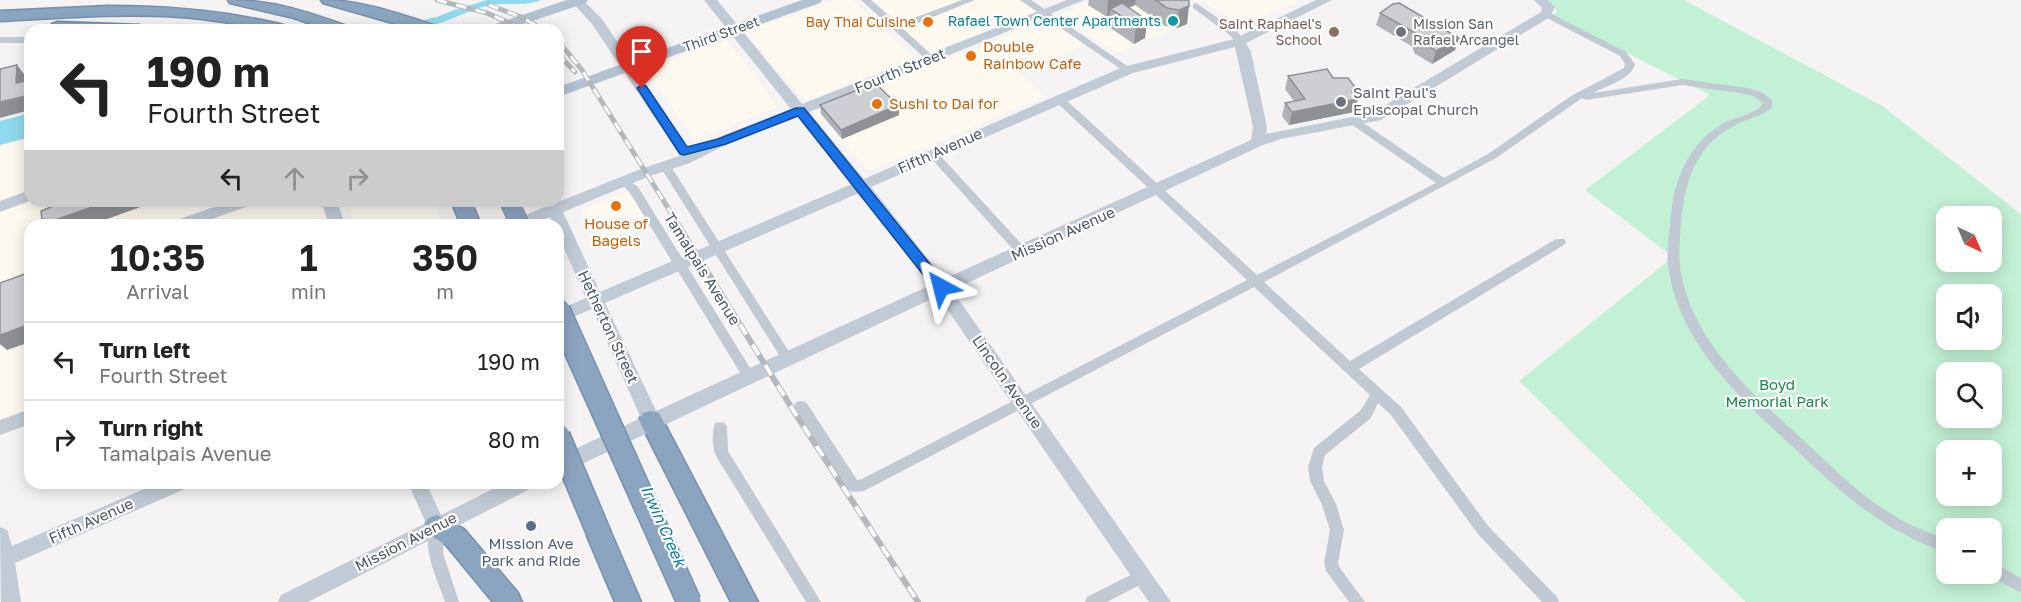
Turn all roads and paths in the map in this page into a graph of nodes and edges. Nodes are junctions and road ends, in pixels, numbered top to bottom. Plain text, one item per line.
1 (238, 0) edge
2 (329, 0) edge
3 (578, 0) edge
4 (710, 0) edge
5 (815, 0) edge
6 (866, 0) edge
7 (970, 0) edge
8 (1025, 0) edge
9 (1078, 0) edge
10 (1326, 0) edge
11 (1540, 0) edge
12 (1196, 6) dead end
13 (554, 9) junction
14 (1045, 14) junction
15 (1546, 14) junction
16 (0, 16) edge
17 (258, 24) edge
18 (327, 24) edge
19 (416, 24) edge
20 (509, 24) edge
21 (526, 24) edge
22 (0, 27) edge
23 (24, 27) edge
24 (897, 28) junction
25 (733, 29) junction
26 (0, 40) edge
27 (24, 40) edge
28 (1239, 42) junction
29 (930, 58) junction
30 (628, 67) junction
31 (1128, 70) junction
32 (564, 90) edge
33 (1575, 98) junction
34 (1059, 99) junction
35 (800, 111) junction
36 (1355, 122) junction
37 (722, 141) junction
38 (1258, 142) junction
39 (684, 151) junction
40 (933, 154) junction
41 (666, 168) junction
42 (645, 172) junction
43 (625, 182) junction
44 (1444, 183) junction
45 (861, 185) junction
46 (1158, 190) junction
47 (24, 197) edge
48 (564, 201) edge
49 (0, 207) edge
50 (230, 207) edge
51 (549, 207) edge
52 (196, 219) edge
53 (528, 219) edge
54 (564, 231) edge
55 (1560, 242) dead end
56 (717, 248) junction
57 (1022, 252) junction
58 (681, 264) junction
59 (1255, 280) junction
60 (941, 287) junction
61 (597, 301) junction
62 (564, 315) edge
63 (564, 323) edge
64 (787, 358) junction
65 (1351, 367) junction
66 (748, 375) junction
67 (1377, 393) junction
68 (1022, 404) junction
69 (801, 406) dead end
70 (24, 418) edge
71 (651, 420) junction
72 (720, 427) dead end
73 (0, 428) edge
74 (564, 450) edge
75 (564, 463) edge
76 (164, 489) edge
77 (420, 489) edge
78 (512, 489) edge
79 (437, 526) junction
80 (0, 536) edge
81 (1936, 542) edge
82 (3, 559) junction
83 (2002, 575) edge
84 (1142, 576) junction
85 (2021, 586) edge
86 (11, 602) edge
87 (288, 602) edge
88 (452, 602) edge
89 (509, 602) edge
90 (628, 602) edge
91 (689, 602) edge
92 (745, 602) edge
93 (814, 602) edge
94 (1092, 602) edge
95 (1161, 602) edge
96 (1358, 602) edge
97 (1552, 602) edge

1 - 18 highway
2 - 19 highway
3 - 13 main road
3 - 30 street
4 - 25 street, Lincoln Avenue
5 - 25 main road, Third Street
6 - 24 street
7 - 24 street
8 - 14 street
9 - 14 street, Fourth Street
10 - 28 street, Fifth Avenue
11 - 15 street
12 - 28 street
13 - 20 main road
13 - 21 main road
14 - 29 street, Fourth Street
14 - 31 street
15 - 33 street
15 - 36 street, Mission Avenue
16 - 17 highway
22 - 23 highway
24 - 29 street
25 - 30 main road, Third Street
25 - 35 street, Lincoln Avenue
26 - 27 street
28 - 31 street, Fifth Avenue
28 - 38 street
29 - 35 street, Fourth Street
30 - 32 main road, Third Street
30 - 39 street
31 - 34 street, Fifth Avenue
33 - 44 street
33 - 81 street
34 - 40 street, Fifth Avenue
34 - 46 street
35 - 37 street, Fourth Street
35 - 45 street, Lincoln Avenue
36 - 38 street, Mission Avenue
36 - 44 street
37 - 39 street, Fourth Street
37 - 41 street, Fourth Street
38 - 46 street, Mission Avenue
39 - 42 street, Fourth Street
40 - 45 street, Fifth Avenue
40 - 57 street
41 - 42 street, Fourth Street
41 - 56 street, Tamalpais Avenue
42 - 43 street, Fourth Street
43 - 48 street, Fourth Street
43 - 58 street, Tamalpais Avenue
44 - 59 street
45 - 56 street, Fifth Avenue
45 - 60 street, Lincoln Avenue
46 - 57 street, Mission Avenue
46 - 59 street
47 - 49 street
50 - 52 street
51 - 53 street, Fourth Street
54 - 61 street, Hetherton Street
55 - 65 street
56 - 58 street, Fifth Avenue
56 - 64 street, Tamalpais Avenue
57 - 60 street, Mission Avenue
58 - 61 street, Fifth Avenue
58 - 66 street, Tamalpais Avenue
59 - 65 street
59 - 68 street
60 - 64 street, Mission Avenue
60 - 68 street, Lincoln Avenue
61 - 62 street, Fifth Avenue
61 - 71 street, Hetherton Street
63 - 91 highway, bridge
64 - 66 street, Mission Avenue
65 - 67 street
66 - 71 street, Mission Avenue
67 - 96 street
67 - 97 street
68 - 69 street
68 - 84 street, Lincoln Avenue
70 - 73 street
71 - 75 street, Mission Avenue
71 - 92 highway
72 - 93 street
74 - 90 highway, bridge
76 - 82 street, Fifth Avenue
77 - 79 street
78 - 79 street, Mission Avenue
79 - 87 street, Mission Avenue
79 - 88 street
79 - 89 highway
80 - 82 street
82 - 86 street
83 - 85 street
84 - 94 street
84 - 95 street, Lincoln Avenue

